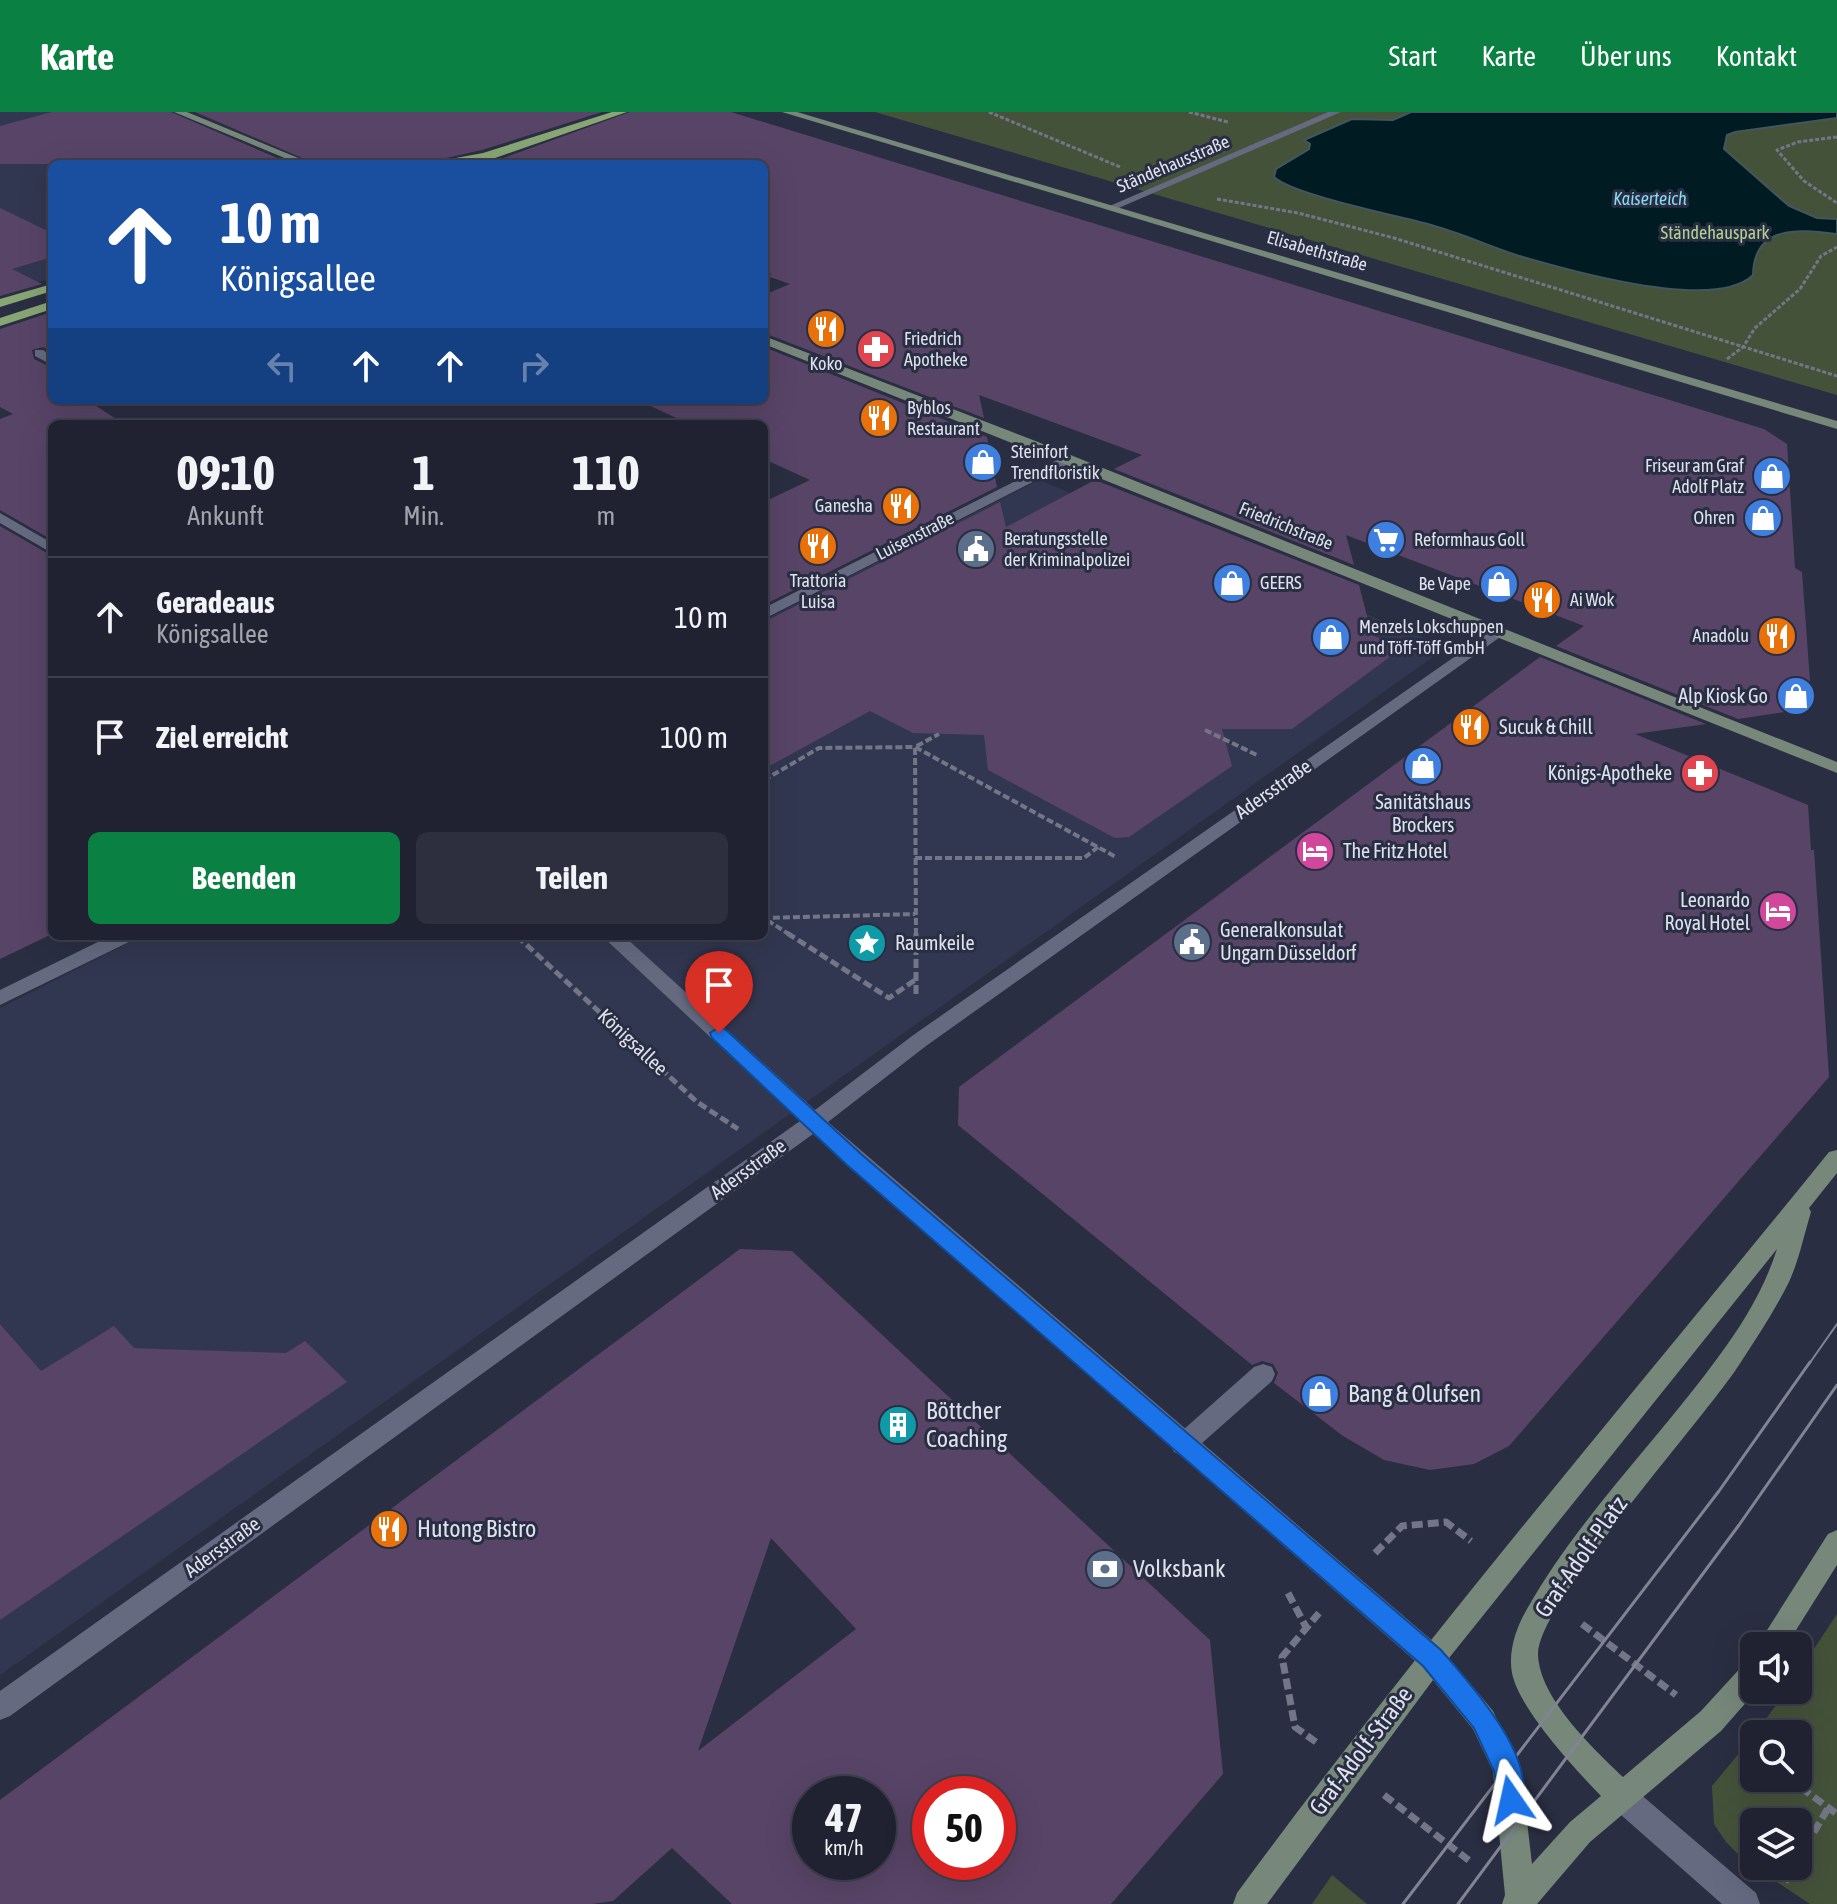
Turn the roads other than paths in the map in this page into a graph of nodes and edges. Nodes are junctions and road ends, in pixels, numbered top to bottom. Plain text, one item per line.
1 (179, 112) edge
2 (622, 112) edge
3 (787, 112) edge
4 (813, 112) edge
5 (1336, 112) edge
6 (825, 123) junction
7 (485, 156) junction
8 (298, 160) edge
9 (456, 160) edge
10 (478, 160) edge
11 (1110, 208) junction
12 (48, 288) edge
13 (0, 303) edge
14 (48, 306) edge
15 (0, 322) edge
16 (768, 341) edge
17 (39, 353) dead end
18 (48, 359) edge
19 (1837, 425) edge
20 (1067, 459) junction
21 (0, 517) edge
22 (48, 547) edge
23 (768, 612) edge
24 (1497, 632) junction
25 (1837, 768) edge
26 (118, 940) edge
27 (616, 940) edge
28 (0, 998) edge
29 (814, 1122) junction
30 (1837, 1158) edge
31 (1804, 1199) junction
32 (1263, 1374) dead end
33 (1183, 1445) junction
34 (1837, 1542) edge
35 (1780, 1632) edge
36 (1432, 1658) junction
37 (1740, 1689) edge
38 (0, 1707) edge
39 (1622, 1797) junction
40 (1519, 1902) edge
41 (1248, 1904) edge
42 (1745, 1904) edge

1 - 8 main road
2 - 7 main road
3 - 6 main road, Elisabethstraße
4 - 6 main road
5 - 11 street, Ständehausstraße
6 - 11 main road, Elisabethstraße
7 - 9 main road
7 - 10 main road
11 - 19 main road, Elisabethstraße
12 - 13 main road
14 - 15 main road
16 - 20 main road, Friedrichstraße
17 - 18 street
20 - 23 street, Luisenstraße
20 - 24 main road, Friedrichstraße
21 - 22 street
24 - 25 main road, Friedrichstraße
24 - 29 street, Adersstraße
26 - 28 street
27 - 29 street
29 - 33 street
29 - 38 street, Adersstraße
30 - 31 main road, Graf-Adolf-Platz
31 - 36 main road, Graf-Adolf-Platz
31 - 39 main road, Graf-Adolf-Platz
32 - 33 street
33 - 36 street
34 - 35 main road
36 - 40 main road
36 - 41 main road, Graf-Adolf-Straße
37 - 39 main road
39 - 40 main road
39 - 42 street

